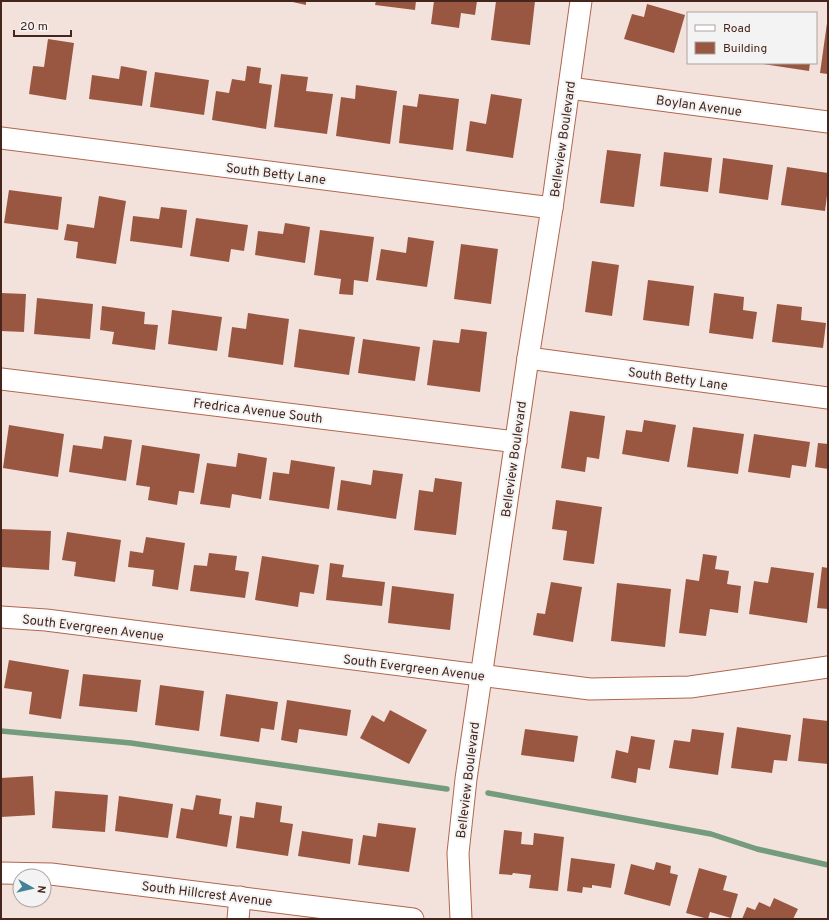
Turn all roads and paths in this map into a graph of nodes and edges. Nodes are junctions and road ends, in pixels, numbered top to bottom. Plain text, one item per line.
1 (581, 1) edge
2 (569, 88) junction
3 (828, 122) edge
4 (1, 138) edge
5 (552, 208) junction
6 (528, 358) junction
7 (1, 379) edge
8 (828, 398) edge
9 (516, 442) junction
10 (1, 617) edge
11 (828, 667) edge
12 (482, 675) junction
13 (1, 874) edge
14 (240, 897) junction
15 (238, 919) edge
16 (413, 919) edge
17 (461, 919) edge

1 - 2 street, Belleview Boulevard
2 - 3 street, Boylan Avenue
2 - 5 street, Belleview Boulevard
4 - 5 street, South Betty Lane
5 - 6 street, Belleview Boulevard
6 - 8 street, South Betty Lane
6 - 9 street, Belleview Boulevard
7 - 9 street, Fredrica Avenue South
9 - 12 street, Belleview Boulevard
10 - 12 street, South Evergreen Avenue
11 - 12 street, South Evergreen Avenue
12 - 17 street, Belleview Boulevard
13 - 14 street, South Hillcrest Avenue
14 - 15 street
14 - 16 street, South Hillcrest Avenue

